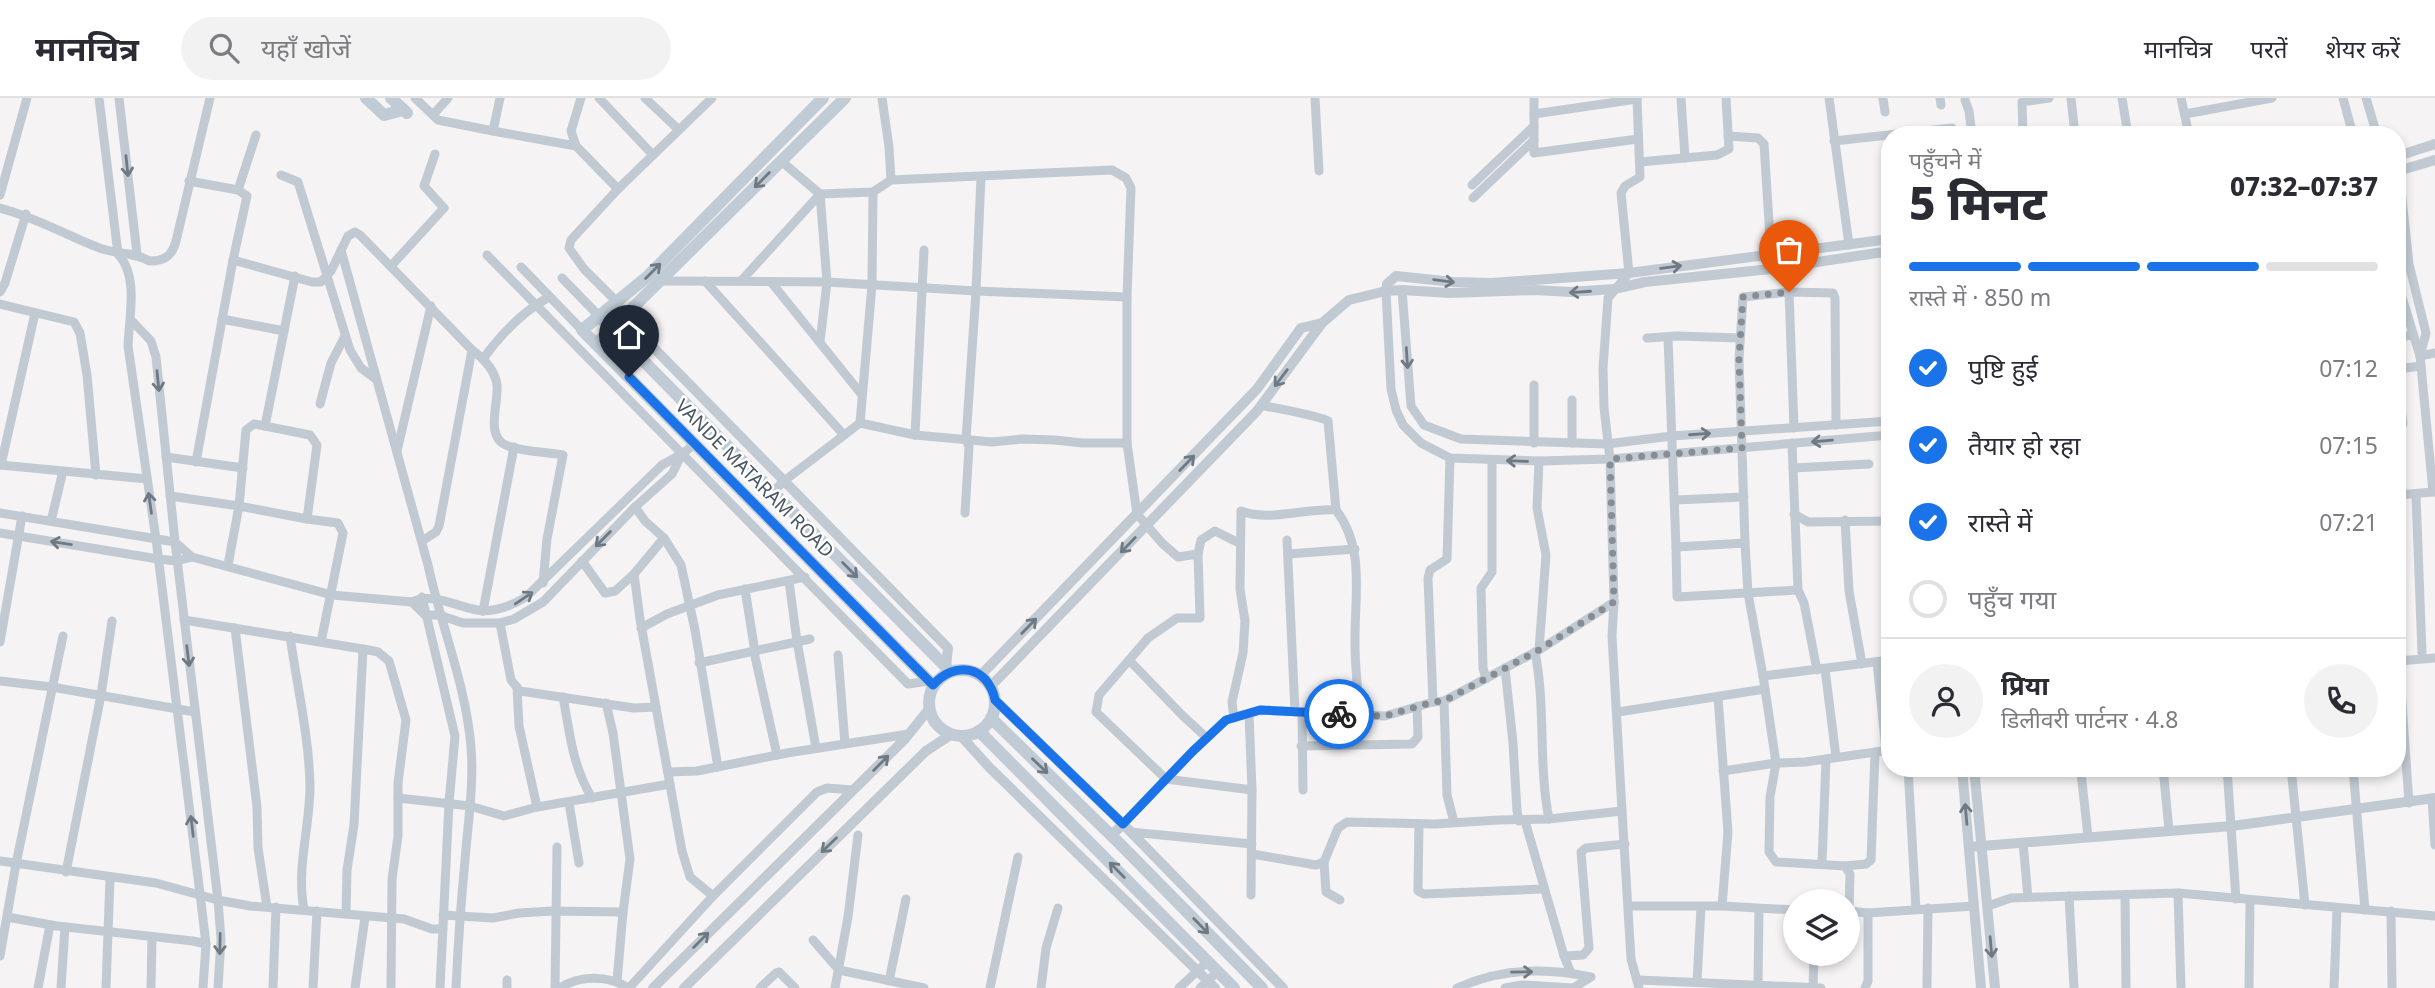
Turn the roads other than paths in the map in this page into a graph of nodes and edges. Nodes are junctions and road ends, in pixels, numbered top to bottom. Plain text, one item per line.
1 (27, 98) edge
2 (99, 98) edge
3 (119, 98) edge
4 (209, 98) edge
5 (366, 98) edge
6 (391, 98) edge
7 (448, 98) edge
8 (500, 98) edge
9 (581, 98) edge
10 (599, 98) edge
11 (645, 98) edge
12 (712, 98) edge
13 (823, 98) edge
14 (845, 98) edge
15 (882, 98) edge
16 (1315, 98) edge
17 (1534, 98) edge
18 (1637, 98) edge
19 (1681, 98) edge
20 (1726, 98) edge
21 (1829, 98) edge
22 (1883, 98) edge
23 (2049, 98) edge
24 (2071, 98) edge
25 (2122, 98) edge
26 (2181, 98) edge
27 (2272, 98) edge
28 (2343, 98) edge
29 (2366, 98) edge
30 (1965, 100) edge
31 (418, 101) edge
32 (2230, 102) edge
33 (405, 112) junction
34 (1885, 112) dead end
35 (1534, 114) junction
36 (2185, 114) junction
37 (433, 115) junction
38 (1534, 126) junction
39 (1971, 126) edge
40 (2023, 126) edge
41 (2074, 126) edge
42 (2127, 126) edge
43 (2187, 126) edge
44 (2351, 126) edge
45 (2374, 126) edge
46 (680, 130) junction
47 (493, 131) junction
48 (256, 135) dead end
49 (1728, 136) junction
50 (1881, 136) edge
51 (1639, 139) junction
52 (1534, 140) junction
53 (1834, 141) junction
54 (2435, 144) edge
55 (576, 146) junction
56 (2406, 153) edge
57 (435, 154) dead end
58 (653, 155) junction
59 (1685, 158) junction
60 (2435, 160) edge
61 (781, 161) junction
62 (1640, 162) junction
63 (2406, 169) edge
64 (1319, 171) dead end
65 (281, 175) dead end
66 (981, 177) junction
67 (891, 180) junction
68 (189, 181) junction
69 (1472, 185) dead end
70 (238, 190) junction
71 (618, 190) junction
72 (873, 192) junction
73 (820, 194) junction
74 (0, 195) edge
75 (1473, 198) dead end
76 (0, 208) edge
77 (26, 214) junction
78 (2406, 239) edge
79 (1881, 240) edge
80 (1849, 245) junction
81 (341, 250) junction
82 (924, 250) dead end
83 (1881, 252) edge
84 (118, 254) junction
85 (136, 254) junction
86 (1771, 254) junction
87 (488, 255) dead end
88 (233, 260) junction
89 (128, 264) junction
90 (391, 266) junction
91 (521, 267) dead end
92 (1629, 272) junction
93 (295, 276) junction
94 (328, 276) junction
95 (562, 278) dead end
96 (662, 281) junction
97 (705, 281) junction
98 (741, 281) junction
99 (771, 282) junction
100 (827, 282) junction
101 (872, 285) junction
102 (923, 287) junction
103 (1614, 289) junction
104 (1402, 290) junction
105 (976, 291) junction
106 (1386, 291) junction
107 (0, 292) edge
108 (1789, 292) junction
109 (549, 297) junction
110 (1127, 297) junction
111 (617, 302) junction
112 (0, 304) edge
113 (536, 304) junction
114 (431, 306) junction
115 (2406, 311) edge
116 (35, 313) junction
117 (599, 316) junction
118 (222, 319) junction
119 (132, 321) junction
120 (1322, 323) junction
121 (613, 329) junction
122 (582, 330) junction
123 (284, 331) junction
124 (2413, 335) junction
125 (345, 336) junction
126 (2406, 336) edge
127 (1668, 337) junction
128 (1647, 338) dead end
129 (1740, 338) junction
130 (624, 340) junction
131 (820, 342) junction
132 (596, 344) junction
133 (472, 350) junction
134 (2435, 353) edge
135 (483, 359) junction
136 (2420, 361) junction
137 (2406, 366) edge
138 (376, 379) junction
139 (1534, 385) dead end
140 (862, 396) junction
141 (1572, 400) dead end
142 (320, 404) dead end
143 (1261, 405) junction
144 (1881, 422) edge
145 (860, 423) junction
146 (1836, 425) junction
147 (265, 426) junction
148 (1794, 428) junction
149 (1742, 432) junction
150 (844, 435) junction
151 (915, 435) junction
152 (1672, 436) junction
153 (1881, 436) edge
154 (966, 439) junction
155 (1127, 443) junction
156 (1534, 443) junction
157 (1572, 443) junction
158 (1792, 443) junction
159 (695, 444) junction
160 (1607, 444) junction
161 (514, 447) junction
162 (1742, 448) junction
163 (1673, 452) junction
164 (397, 453) junction
165 (682, 454) junction
166 (166, 457) junction
167 (1450, 458) junction
168 (1610, 459) junction
169 (1492, 460) junction
170 (196, 461) junction
171 (1539, 461) junction
172 (1869, 464) dead end
173 (0, 465) edge
174 (243, 468) junction
175 (1793, 468) junction
176 (62, 471) junction
177 (96, 475) junction
178 (147, 479) junction
179 (784, 481) junction
180 (2434, 491) edge
181 (773, 492) junction
182 (2406, 495) edge
183 (2416, 495) junction
184 (170, 496) junction
185 (1744, 497) junction
186 (1675, 500) junction
187 (239, 506) junction
188 (635, 507) junction
189 (1336, 510) junction
190 (0, 513) edge
191 (965, 513) dead end
192 (1137, 514) junction
193 (1794, 514) junction
194 (22, 516) junction
195 (307, 519) junction
196 (1845, 520) junction
197 (1881, 520) edge
198 (51, 521) junction
199 (1148, 525) junction
200 (0, 533) edge
201 (20, 536) junction
202 (156, 538) junction
203 (664, 538) junction
204 (1287, 540) dead end
205 (422, 541) junction
206 (175, 542) junction
207 (1239, 543) junction
208 (1745, 543) junction
209 (1676, 547) junction
210 (1355, 549) junction
211 (1198, 554) junction
212 (1288, 554) junction
213 (192, 557) junction
214 (158, 559) junction
215 (177, 561) junction
216 (582, 561) junction
217 (228, 565) junction
218 (634, 574) junction
219 (805, 577) junction
220 (789, 580) junction
221 (543, 583) junction
222 (745, 589) junction
223 (1798, 590) junction
224 (1748, 593) junction
225 (332, 595) junction
226 (422, 597) junction
227 (436, 600) junction
228 (412, 602) junction
229 (1614, 602) junction
230 (690, 605) junction
231 (483, 611) junction
232 (439, 614) junction
233 (425, 615) junction
234 (184, 620) junction
235 (112, 621) dead end
236 (500, 623) junction
237 (235, 628) junction
238 (641, 628) junction
239 (64, 636) dead end
240 (290, 636) junction
241 (810, 639) dead end
242 (797, 641) junction
243 (0, 642) edge
244 (321, 642) junction
245 (363, 649) junction
246 (1537, 651) junction
247 (755, 652) junction
248 (2422, 653) dead end
249 (838, 655) dead end
250 (2435, 658) edge
251 (1129, 660) junction
252 (2406, 660) edge
253 (1881, 661) edge
254 (1877, 662) junction
255 (699, 663) junction
256 (1862, 663) junction
257 (1506, 668) junction
258 (948, 669) junction
259 (1821, 670) junction
260 (981, 676) junction
261 (1763, 676) junction
262 (1486, 679) junction
263 (0, 681) edge
264 (931, 683) junction
265 (991, 686) junction
266 (52, 687) junction
267 (517, 687) junction
268 (1765, 689) junction
269 (1881, 694) edge
270 (101, 695) junction
271 (563, 697) junction
272 (1718, 697) junction
273 (995, 700) junction
274 (1444, 701) junction
275 (1433, 702) junction
276 (606, 703) junction
277 (1417, 706) junction
278 (656, 707) junction
279 (176, 708) junction
280 (929, 709) junction
281 (195, 712) junction
282 (1299, 712) junction
283 (1618, 712) junction
284 (1249, 713) junction
285 (1360, 715) junction
286 (991, 718) junction
287 (1234, 718) junction
288 (979, 731) junction
289 (909, 734) junction
290 (956, 735) junction
291 (1207, 738) junction
292 (845, 744) junction
293 (1301, 746) junction
294 (816, 748) junction
295 (1881, 751) edge
296 (1875, 752) junction
297 (777, 755) junction
298 (1831, 758) junction
299 (1776, 763) junction
300 (2406, 764) edge
301 (718, 767) junction
302 (1723, 771) junction
303 (668, 772) junction
304 (1909, 777) edge
305 (1963, 777) edge
306 (1975, 777) edge
307 (2082, 777) edge
308 (2164, 777) edge
309 (2229, 777) edge
310 (2292, 777) edge
311 (2354, 777) edge
312 (1166, 779) junction
313 (670, 784) junction
314 (853, 790) junction
315 (1252, 790) junction
316 (1303, 790) dead end
317 (621, 793) junction
318 (398, 798) junction
319 (592, 798) junction
320 (2434, 798) edge
321 (449, 803) junction
322 (569, 803) junction
323 (2409, 803) junction
324 (470, 806) junction
325 (537, 807) junction
326 (2356, 809) junction
327 (1622, 811) junction
328 (2296, 818) junction
329 (1549, 819) junction
330 (1522, 821) junction
331 (1454, 822) junction
332 (1123, 824) junction
333 (1419, 824) junction
334 (2232, 826) junction
335 (2169, 830) junction
336 (1131, 832) junction
337 (858, 835) dead end
338 (1112, 835) junction
339 (2088, 836) junction
340 (2023, 843) junction
341 (1625, 844) junction
342 (1982, 845) junction
343 (2435, 845) edge
344 (557, 847) dead end
345 (1969, 847) junction
346 (1252, 849) junction
347 (1018, 857) dead end
348 (0, 861) edge
349 (1324, 862) junction
350 (579, 863) dead end
351 (16, 864) junction
352 (1822, 864) junction
353 (1845, 866) junction
354 (66, 872) junction
355 (110, 878) junction
356 (1544, 889) junction
357 (1849, 889) edge
358 (2178, 893) junction
359 (201, 894) junction
360 (1251, 895) dead end
361 (2124, 895) junction
362 (713, 896) junction
363 (2069, 896) junction
364 (2028, 897) junction
365 (905, 899) dead end
366 (2236, 899) junction
367 (218, 900) junction
368 (1340, 900) dead end
369 (2250, 901) junction
370 (2305, 905) junction
371 (1629, 906) junction
372 (1722, 906) junction
373 (1974, 906) junction
374 (1988, 906) junction
375 (272, 907) junction
376 (1701, 907) junction
377 (1058, 908) dead end
378 (1928, 908) junction
379 (304, 909) junction
380 (1759, 909) junction
381 (1916, 909) junction
382 (2337, 909) junction
383 (1783, 910) edge
384 (2365, 910) junction
385 (317, 911) junction
386 (557, 911) junction
387 (2391, 911) junction
388 (623, 912) junction
389 (1860, 912) edge
390 (1868, 913) junction
391 (346, 914) junction
392 (443, 915) junction
393 (7, 916) junction
394 (460, 916) junction
395 (2435, 916) edge
396 (365, 917) junction
397 (392, 919) junction
398 (50, 925) junction
399 (65, 927) junction
400 (443, 929) junction
401 (107, 932) junction
402 (152, 937) junction
403 (813, 940) dead end
404 (206, 944) junction
405 (0, 956) edge
406 (1564, 956) junction
407 (1208, 961) junction
408 (1814, 966) edge
409 (839, 970) junction
410 (1197, 971) junction
411 (1572, 973) junction
412 (617, 981) junction
413 (889, 981) junction
414 (1210, 982) edge
415 (1697, 982) junction
416 (1639, 984) edge
417 (1758, 985) junction
418 (1734, 986) edge
419 (38, 988) edge
420 (61, 988) edge
421 (106, 988) edge
422 (151, 988) edge
423 (203, 988) edge
424 (218, 988) edge
425 (273, 988) edge
426 (313, 988) edge
427 (355, 988) edge
428 (391, 988) edge
429 (440, 988) edge
430 (456, 988) edge
431 (557, 988) edge
432 (629, 988) edge
433 (653, 988) edge
434 (684, 988) edge
435 (760, 988) edge
436 (795, 988) edge
437 (835, 988) edge
438 (924, 988) edge
439 (990, 988) edge
440 (1041, 988) edge
441 (1179, 988) edge
442 (1234, 988) edge
443 (1262, 988) edge
444 (1283, 988) edge
445 (1457, 988) edge
446 (1505, 988) edge
447 (1813, 988) edge
448 (1821, 988) edge
449 (1865, 988) edge
450 (1927, 988) edge
451 (1981, 988) edge
452 (1995, 988) edge
453 (2074, 988) edge
454 (2126, 988) edge
455 (2181, 988) edge
456 (2249, 988) edge
457 (2334, 988) edge
458 (2392, 988) edge

1 - 74 street
2 - 84 street
3 -> 85 street
4 - 68 street
5 - 33 main road
6 - 33 main road
7 - 37 street
8 - 47 street
9 - 55 street
10 - 58 street
11 - 46 street
12 - 46 street
111 -> 13 main road
14 - 61 main road
15 - 67 street
16 - 64 street
17 - 35 street
18 - 35 street
18 - 51 street
19 - 59 street
20 - 49 street
21 - 53 street
22 - 34 street
23 - 40 street
24 - 41 street
25 - 42 street
26 - 36 street
27 - 32 street
28 - 44 street
29 - 45 street
30 - 39 street
31 - 33 street
31 - 37 street
32 - 36 street
35 - 38 street
36 - 43 street
37 - 47 street
38 - 52 street
38 - 69 street
46 - 58 street
47 - 55 street
48 - 70 street
49 - 59 street
49 - 86 street
50 - 53 street
51 - 52 street
51 - 62 street
52 - 75 street
53 - 80 street
54 - 56 street
55 - 71 street
57 - 90 street
58 - 71 street
59 - 62 street
60 - 63 street
61 - 73 street
61 -> 96 main road
62 - 92 street
65 - 94 street
66 - 67 street
66 - 105 street
66 - 110 street
67 - 72 street
68 - 70 street
68 - 85 street
70 - 88 street
71 - 111 street
72 - 73 street
72 - 101 street
73 - 98 street
73 - 100 street
76 - 77 street
77 - 84 street
77 - 107 street
78 - 136 street
79 - 80 street
80 - 86 street
81 - 90 street
81 - 94 street
81 - 138 street
82 - 102 street
83 - 103 street
84 - 85 street
84 - 89 street
85 - 89 street
92 -> 86 street
87 - 113 street
88 - 93 street
88 - 118 street
89 - 119 street
90 - 114 street
91 - 109 street, VANDE MATARAM ROAD
92 - 103 street
106 -> 92 street
93 - 94 street
93 - 123 street
94 - 125 street
95 - 117 street, VANDE MATARAM ROAD
96 - 97 street
96 - 121 main road
97 - 98 street
97 - 150 street
98 - 99 street
99 - 100 street
99 - 131 street
100 - 101 street
100 - 131 street
101 - 102 street
101 - 140 street
102 - 105 street
102 - 151 street
103 -> 104 street
103 - 160 street
104 - 106 street
104 -> 156 street
105 - 110 street
105 - 154 street
106 - 120 street
106 - 167 street
108 - 129 street
108 - 146 street
108 - 148 street
109 - 113 street
109 - 122 street, VANDE MATARAM ROAD
110 - 155 street
111 - 117 main road
112 - 116 street
113 - 135 street
113 - 165 street
114 - 133 street
114 - 164 street
115 - 124 street
116 - 173 street
116 - 177 street
117 - 121 main road, VANDE MATARAM ROAD
117 - 122 main road
118 - 123 street
118 - 170 street
119 -> 166 street
119 - 178 street
120 -> 143 street
192 -> 120 street
121 - 130 main road, VANDE MATARAM ROAD
121 - 132 main road
122 - 132 main road, VANDE MATARAM ROAD
123 - 147 street
124 - 126 street
124 - 136 street
125 - 138 street
125 - 142 street
127 - 128 street
127 - 129 street
127 - 152 street
129 - 149 street
130 - 179 street
130 - 181 main road, VANDE MATARAM ROAD
131 - 140 street
132 - 159 main road, VANDE MATARAM ROAD
133 - 135 street
133 - 205 street
134 - 136 street
135 - 161 street
136 - 137 street
136 - 180 street
138 - 164 street
139 - 156 street
140 - 145 street
141 - 157 street
143 - 189 street
143 - 199 street
144 - 146 street
145 - 150 street
145 - 151 street
146 - 148 street
147 - 174 street
147 - 195 street
148 - 149 street
152 -> 149 street
149 - 162 street
150 - 179 street
151 - 154 street
152 - 160 street
152 - 163 street
153 -> 158 street
154 - 155 street
154 - 191 street
155 - 192 street
156 - 157 street
157 - 160 street
158 - 162 street
158 - 175 street
159 - 165 street
159 - 264 main road, VANDE MATARAM ROAD
160 - 168 street
161 - 221 street
161 - 231 street
162 - 163 street
162 - 185 street
163 - 168 street
163 - 186 street
164 - 205 street
165 - 188 street
165 - 219 street
165 - 221 street
166 - 170 street
166 - 184 street
167 - 169 street
167 - 275 street
168 - 171 street
168 - 229 street
171 -> 169 street
169 - 262 street
170 - 174 street
171 - 246 street
172 - 175 street
173 - 176 street
174 - 187 street
175 - 193 street
176 - 177 street
176 - 198 street
177 - 178 street
202 -> 178 street
179 - 181 street
179 - 258 street
180 - 183 street
181 -> 258 main road, VANDE MATARAM ROAD
182 - 183 street
183 - 248 street
184 - 187 street
184 - 206 street
185 - 186 street
185 - 208 street
186 - 209 street
187 - 195 street
187 - 217 street
188 - 203 street
188 -> 216 street
189 - 207 street
189 - 210 street
190 - 194 street
192 - 199 street
260 -> 192 street
193 - 196 street
193 - 223 street
194 - 198 street
194 - 201 street
195 - 225 street
196 - 197 street
196 - 256 street
198 - 202 street
199 - 211 street
199 -> 265 street
200 - 201 street
214 -> 201 street
201 - 243 street
202 - 206 street
202 - 214 street
203 - 218 street
203 - 230 street
204 - 212 street
205 - 227 street
206 - 213 street
206 - 215 street
207 - 211 street
207 - 287 street
208 - 209 street
208 - 224 street
209 - 224 street
210 - 212 street
210 - 285 street
211 - 251 street
212 - 282 street
213 - 215 street
213 - 217 street
214 - 215 street
214 - 279 street
215 - 234 street
216 - 218 street
216 - 236 street
217 - 225 street
218 - 238 street
219 - 220 street
219 - 264 street
220 - 222 street
220 - 242 street
231 -> 221 street
222 - 230 street
222 - 247 street
223 - 224 street
223 - 259 street
224 - 261 street
225 - 228 street
225 - 244 street
226 - 227 street
226 - 228 street
226 - 233 street
227 - 231 street
227 - 232 street
228 - 233 street
229 - 246 street
229 - 283 street
230 - 238 street
230 - 255 street
232 - 233 street
232 - 236 street
232 - 324 street
233 - 321 street
234 - 237 street
234 -> 281 street
235 - 270 street
236 - 267 street
237 - 240 street
237 - 375 street
238 - 278 street
239 - 266 street
240 - 244 street
240 - 379 street
241 - 242 street
242 - 247 street
242 - 294 street
244 - 245 street
245 - 318 street
245 - 391 street
246 - 257 street
246 - 329 street
247 - 255 street
247 - 297 street
249 - 292 street
250 - 252 street
251 - 291 street
251 - 312 street
253 - 254 street
254 - 256 street
254 - 269 street
255 - 301 street
256 - 259 street
257 - 262 street
257 - 330 street
258 - 260 main road
258 - 264 main road
259 - 261 street
259 - 298 street
260 - 265 main road
261 - 268 street
262 - 274 street
263 - 266 street
264 - 280 main road
265 - 273 main road
266 - 270 street
266 - 351 street
267 - 271 street
267 - 325 street
268 - 272 street
268 - 299 street
270 - 279 street
270 - 354 street
271 - 276 street
271 - 319 street
272 - 283 street
272 - 302 street
273 - 286 main road
273 - 332 street
274 - 275 street
274 - 331 street
275 - 277 street
276 - 278 street
276 - 317 street
277 - 285 street
277 - 293 street
278 - 303 street
279 - 281 street
359 -> 279 street
280 - 289 street
280 - 290 main road
281 - 367 street
282 - 284 street
282 - 285 street
282 - 293 street
283 - 327 street
284 - 287 street
284 - 315 street
286 - 288 main road
286 -> 338 main road
287 - 291 street
288 - 290 main road
407 -> 288 main road
289 - 292 street
314 -> 289 street
290 - 410 street
290 -> 434 street
291 - 312 street
292 - 294 street
293 - 316 street
294 - 297 street
295 - 296 street
296 - 298 street
296 - 353 street
297 - 301 street
298 - 299 street
298 - 352 street
299 - 302 street
299 - 352 street
300 - 323 street
301 - 303 street
302 - 372 street
303 - 313 street
304 - 381 street
345 -> 305 street
306 - 342 street
307 - 339 street
308 - 335 street
309 - 334 street
310 - 328 street
311 - 326 street
312 - 315 street
312 - 332 street
313 - 317 street
313 - 362 street
314 - 362 street
433 -> 314 street
315 - 346 street
317 - 319 street
317 - 388 street
318 - 321 street
318 - 397 street
319 - 322 street
320 - 323 street
320 - 343 street
321 - 324 street
321 - 392 street
322 - 325 street
322 - 350 street
323 - 326 street
324 - 325 street
324 - 394 street
326 - 328 street
326 - 384 street
327 - 329 street
327 - 341 street
328 - 334 street
328 - 370 street
329 - 330 street
330 - 331 street
330 - 356 street
331 - 333 street
332 - 336 street
332 - 338 street
333 - 349 street
333 - 356 street
334 - 335 street
334 - 366 street
335 - 339 street
336 - 346 street
336 - 444 street
337 - 409 street
338 -> 443 main road
339 - 340 street
340 - 342 street
340 - 364 street
341 - 371 street
341 - 406 street
342 - 345 street
342 - 374 street
344 - 386 street
345 - 373 street
346 - 349 street
346 - 360 street
347 - 439 street
348 - 351 street
349 - 368 street
351 - 354 street
351 - 393 street
352 - 353 street
353 - 357 street
354 - 355 street
355 - 359 street
355 - 401 street
356 - 406 street
358 - 361 street
358 - 366 street
358 - 455 street
359 - 367 street
359 - 404 street
361 - 363 street
361 - 454 street
362 - 432 street
363 - 364 street
363 - 453 street
364 - 374 street
365 - 413 street
366 - 369 street
367 - 375 street
367 -> 424 street
369 - 370 street
369 - 456 street
370 - 382 street
371 - 376 street
371 - 416 street
372 - 376 street
372 - 380 street
373 - 378 street
373 - 451 street
374 -> 452 street
375 - 379 street
375 - 425 street
376 - 415 street
377 - 440 street
378 - 381 street
378 - 450 street
379 - 385 street
380 - 383 street
380 - 417 street
381 - 390 street
382 - 384 street
382 - 457 street
384 - 387 street
385 - 391 street
385 - 426 street
386 - 388 street
386 - 394 street
386 - 431 street
387 - 395 street
387 - 458 street
388 - 412 street
389 - 390 street
390 - 449 street
391 - 396 street
392 - 394 street
392 - 400 street
393 - 398 street
393 - 405 street
394 - 430 street
396 - 397 street
396 - 427 street
397 - 400 street
397 - 428 street
398 - 399 street
398 - 419 street
399 - 401 street
399 - 420 street
400 - 429 street
401 - 402 street
401 - 421 street
402 - 404 street
402 - 422 street
403 - 409 street
404 - 423 street
406 - 411 street
407 - 410 street
407 - 414 main road
408 - 447 street
409 - 413 street
409 - 437 street
410 - 414 street
410 - 441 street
445 -> 411 street
411 - 446 street
412 - 431 street
412 - 432 street
413 - 438 street
414 - 442 main road
415 - 416 street
415 - 418 street
417 - 418 street
417 - 447 street
435 - 436 street
447 - 448 street

